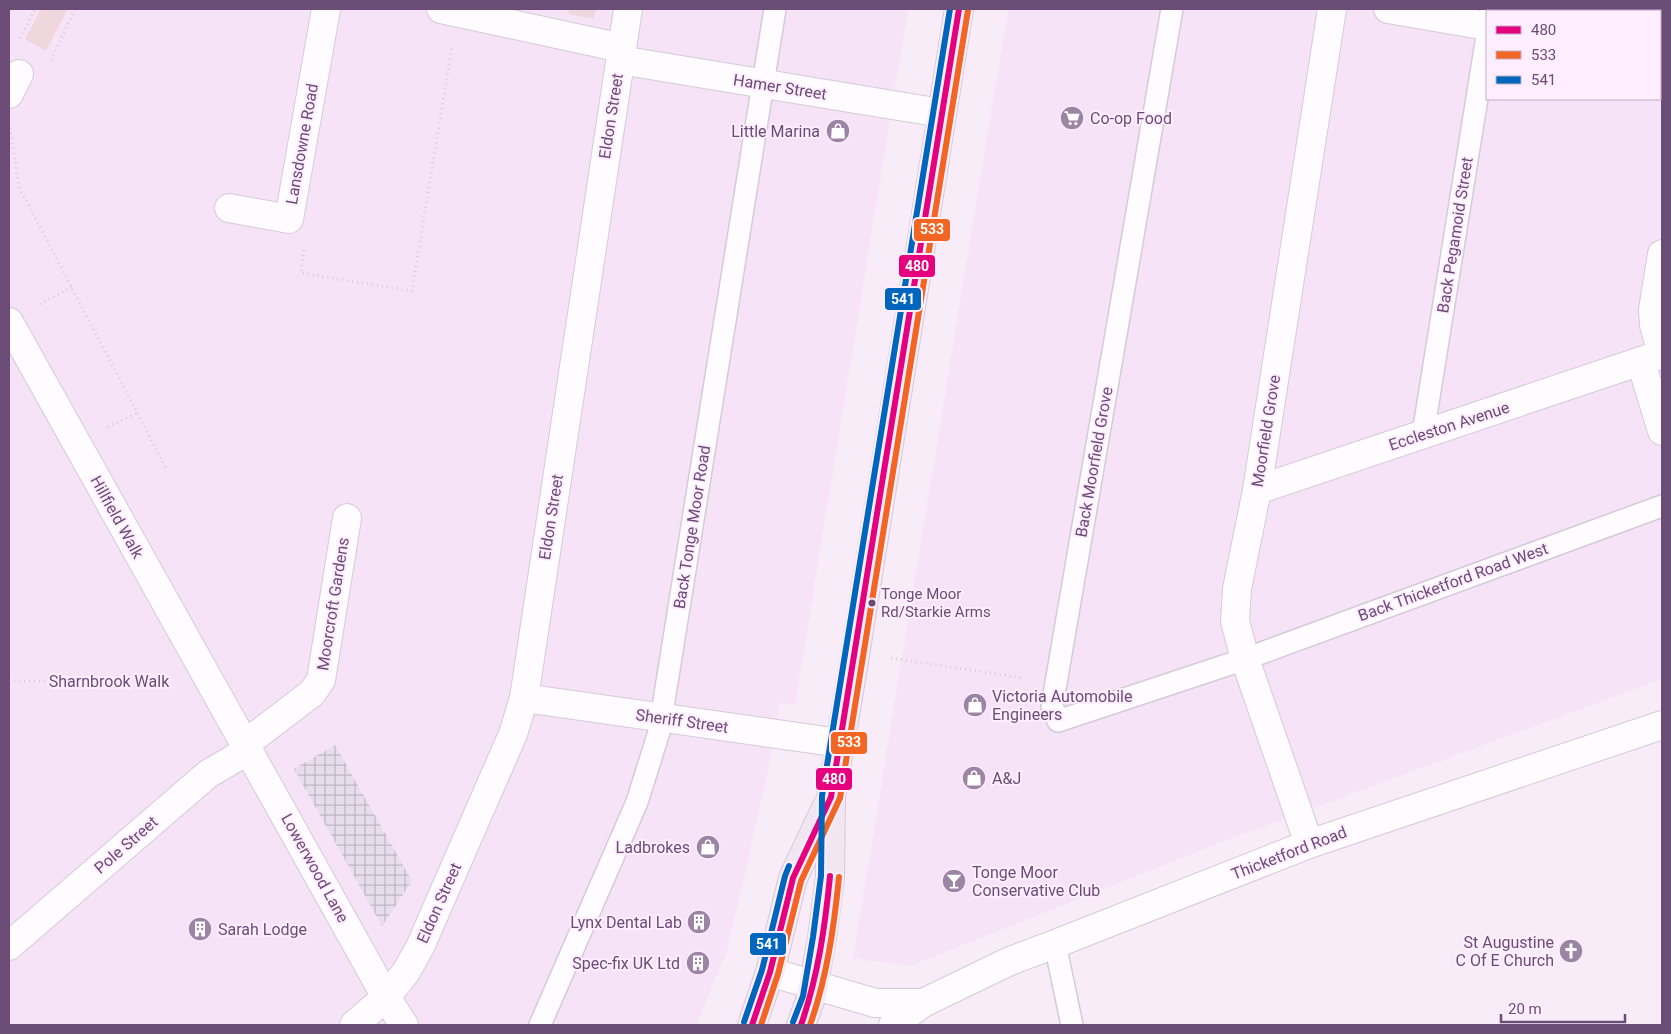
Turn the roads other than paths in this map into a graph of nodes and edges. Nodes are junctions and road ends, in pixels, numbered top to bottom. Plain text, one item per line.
1 (326, 9) edge
2 (628, 9) edge
3 (775, 9) edge
4 (959, 9) edge
5 (1172, 9) edge
6 (1332, 9) edge
7 (1388, 9) edge
8 (450, 11) edge
9 (1486, 26) edge
10 (1486, 42) edge
11 (621, 54) junction
12 (763, 84) junction
13 (941, 113) junction
14 (228, 208) dead end
15 (1662, 254) edge
16 (9, 322) edge
17 (1655, 357) edge
18 (1662, 431) edge
19 (1423, 434) junction
20 (1257, 490) junction
21 (1662, 506) edge
22 (347, 518) dead end
23 (1244, 659) junction
24 (524, 698) junction
25 (227, 711) joint
26 (661, 718) junction
27 (1662, 725) edge
28 (840, 743) junction
29 (247, 747) junction
30 (831, 797) junction
31 (1309, 844) junction
32 (1055, 944) junction
33 (9, 946) edge
34 (770, 972) junction
35 (814, 985) junction
36 (386, 997) junction
37 (923, 1003) junction
38 (354, 1025) edge
39 (404, 1025) edge
40 (540, 1025) edge
41 (752, 1025) edge
42 (801, 1025) edge
43 (893, 1025) edge
44 (1072, 1025) edge

1 - 14 street, Lansdowne Road
2 - 11 street, Eldon Street
3 - 12 lane, Back Tonge Moor Road
4 - 13 main road
5 - 23 lane, Back Moorfield Grove
6 - 20 street, Moorfield Grove
7 - 9 street
8 - 11 street
10 - 19 lane, Back Pegamoid Street
11 - 12 street, Hamer Street
11 - 24 street, Eldon Street
12 - 13 street, Hamer Street
12 - 26 lane, Back Tonge Moor Road
13 - 28 main road
15 - 17 street
16 - 25 street, Hillfield Walk
17 - 18 street
17 - 19 street, Eccleston Avenue
19 - 20 street, Eccleston Avenue
20 - 23 street, Moorfield Grove
21 - 23 lane, Back Thicketford Road West
22 - 29 street, Moorcroft Gardens
23 - 31 street, Moorfield Grove
24 - 26 street, Sheriff Street
24 - 36 street, Eldon Street
25 - 29 street, Lowerwood Lane
26 - 28 street, Sheriff Street
26 - 40 lane, Back Tonge Moor Road
27 - 31 street, Thicketford Road
28 - 30 main road
29 - 33 street, Pole Street
29 - 36 street, Lowerwood Lane
30 - 34 main road
30 - 35 main road
31 - 32 street, Thicketford Road
32 - 37 street, Thicketford Road
32 - 44 lane
34 - 35 street, Thicketford Road
34 - 41 main road
35 - 37 street, Thicketford Road
35 - 42 main road
36 - 38 street, Eldon Street
36 - 39 street, Lowerwood Lane
37 - 43 street, Thicketford Road

